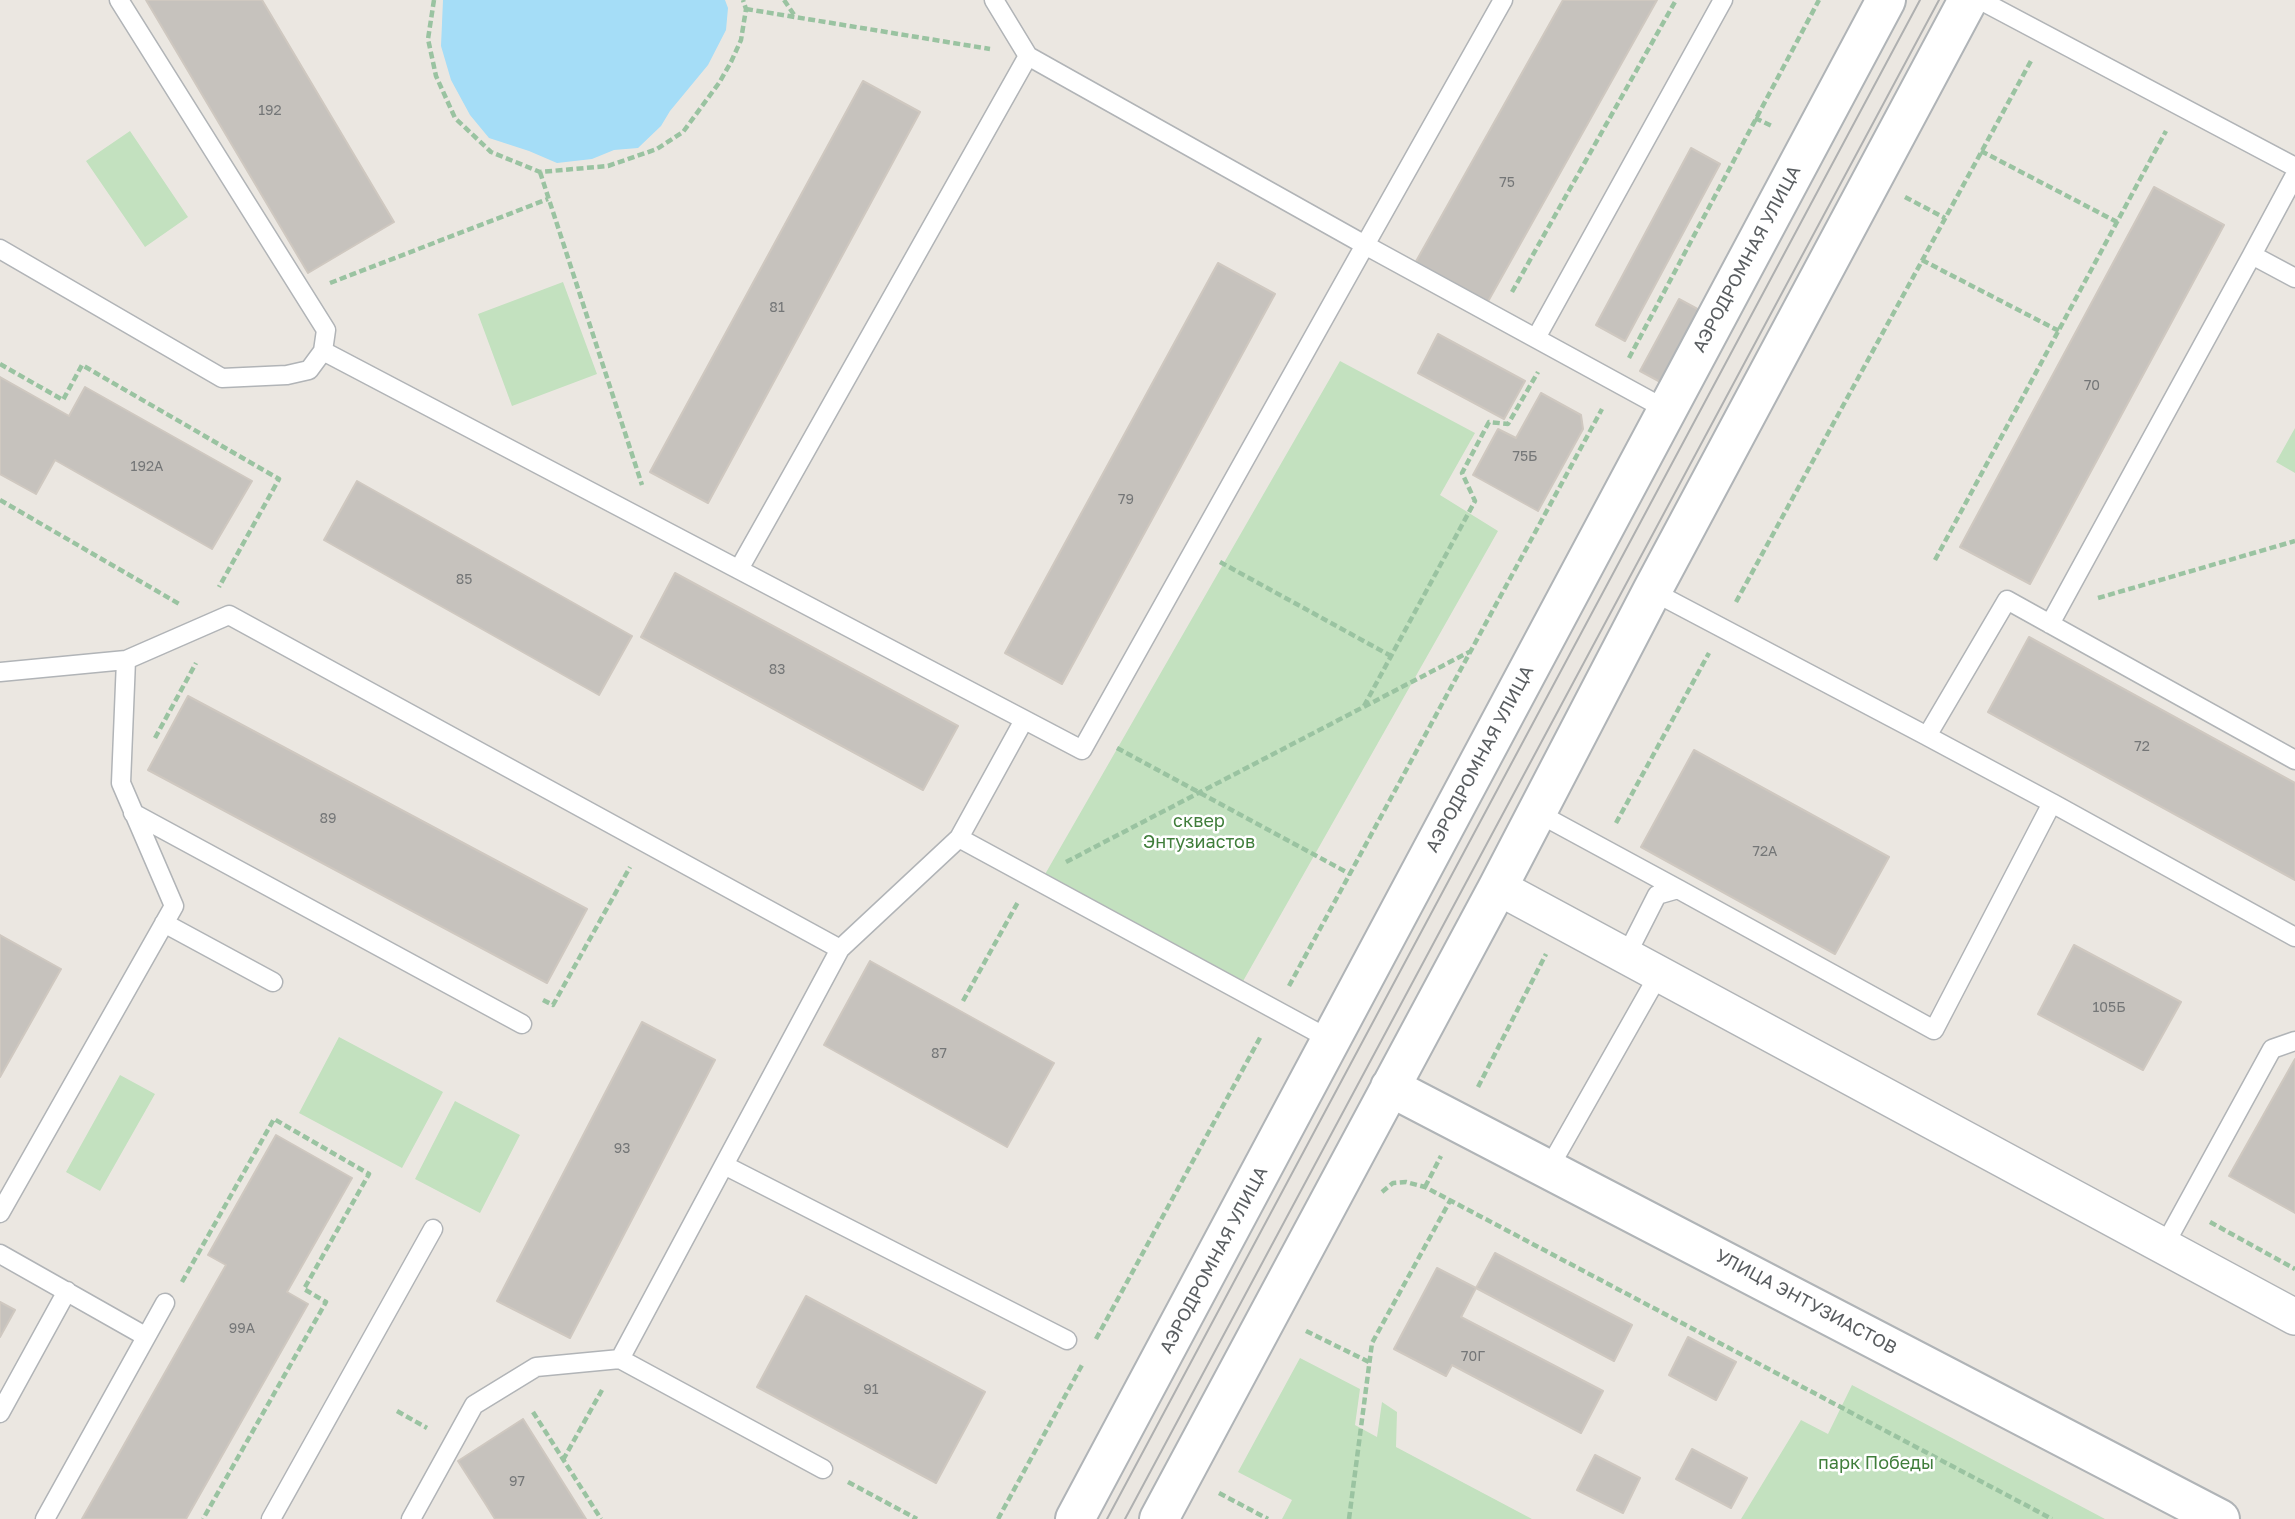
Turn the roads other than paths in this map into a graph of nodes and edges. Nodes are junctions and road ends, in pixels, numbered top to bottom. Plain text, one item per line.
1 (119, 0) edge
2 (994, 0) edge
3 (1503, 0) edge
4 (1723, 0) edge
5 (1886, 0) edge
6 (1968, 0) edge
7 (1980, 0) edge
8 (1028, 56) junction
9 (2295, 167) edge
10 (2295, 174) edge
11 (1365, 245) junction
12 (0, 249) edge
13 (2252, 255) junction
14 (2295, 278) edge
15 (1536, 338) junction
16 (323, 351) junction
17 (1667, 410) junction
18 (739, 569) junction
19 (1652, 591) junction
20 (2053, 617) junction
21 (126, 660) junction
22 (0, 671) edge
23 (1024, 720) junction
24 (1927, 736) junction
25 (2295, 760) edge
26 (2052, 803) junction
27 (1536, 812) junction
28 (134, 813) junction
29 (959, 838) junction
30 (1498, 887) junction
31 (1678, 889) junction
32 (164, 923) junction
33 (2295, 937) edge
34 (840, 949) junction
35 (1626, 956) junction
36 (1659, 974) junction
37 (273, 982) dead end
38 (522, 1024) dead end
39 (1331, 1040) junction
40 (2295, 1041) edge
41 (1390, 1087) junction
42 (724, 1165) junction
43 (1549, 1168) junction
44 (0, 1213) edge
45 (433, 1229) dead end
46 (2164, 1246) junction
47 (0, 1254) edge
48 (67, 1291) junction
49 (165, 1303) dead end
50 (2295, 1317) edge
51 (145, 1336) junction
52 (1068, 1340) dead end
53 (620, 1359) junction
54 (0, 1413) edge
55 (823, 1469) road end
56 (416, 1516) edge
57 (45, 1519) edge
58 (271, 1519) edge
59 (1075, 1519) edge
60 (1159, 1519) edge
61 (2220, 1519) edge

1 - 16 lane
2 - 8 lane
3 - 11 lane
4 - 15 lane
5 - 17 main road, АЭРОДРОМНАЯ УЛИЦА
6 - 19 main road
7 - 9 lane
8 - 11 lane
8 - 18 lane
10 - 13 lane
11 - 15 lane
11 - 23 lane
12 - 16 lane
13 - 14 lane
13 - 20 lane
15 - 17 lane
16 - 18 lane
17 - 39 main road, АЭРОДРОМНАЯ УЛИЦА
18 - 23 lane
19 - 24 lane
19 - 27 main road
20 - 24 lane
20 - 25 lane
21 - 22 lane
21 - 28 lane
21 - 34 lane
23 - 29 lane
24 - 26 lane
26 - 31 lane
26 - 33 lane
27 - 30 main road
27 - 31 lane
28 - 32 lane
28 - 38 lane
29 - 34 lane
29 - 39 lane
30 - 35 street
30 - 41 main road
31 - 35 lane
32 - 37 lane
32 - 44 lane
34 - 42 lane
35 - 36 street
36 - 43 lane
36 - 46 street
39 - 59 main road, АЭРОДРОМНАЯ УЛИЦА
40 - 46 lane
41 - 43 main road, УЛИЦА ЭНТУЗИАСТОВ
41 - 60 main road
42 - 52 lane
42 - 53 lane
43 - 61 main road, УЛИЦА ЭНТУЗИАСТОВ
45 - 58 lane
46 - 50 street
47 - 48 lane
48 - 51 lane
48 - 54 lane
49 - 51 lane
51 - 57 lane
53 - 55 lane
53 - 56 lane

